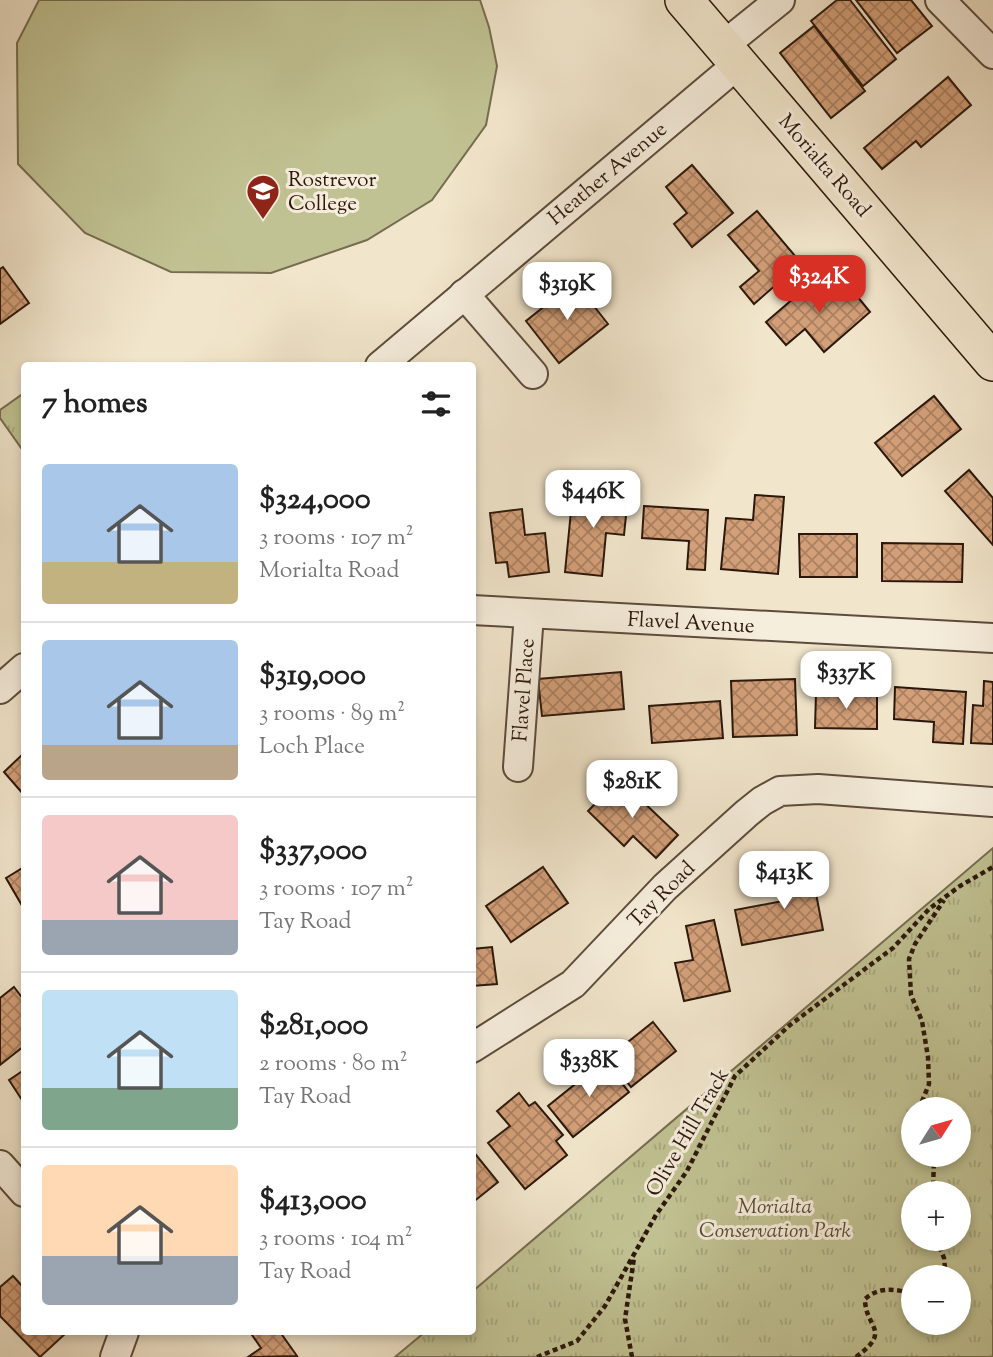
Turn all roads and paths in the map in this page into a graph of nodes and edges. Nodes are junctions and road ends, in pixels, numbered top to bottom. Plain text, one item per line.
1 (684, 0) edge
2 (780, 0) edge
3 (940, 0) edge
4 (993, 54) edge
5 (731, 55) junction
6 (464, 294) junction
7 (385, 362) edge
8 (993, 362) edge
9 (533, 374) dead end
10 (476, 610) edge
11 (528, 614) junction
12 (993, 638) edge
13 (21, 671) edge
14 (0, 689) edge
15 (518, 767) dead end
16 (993, 802) edge
17 (993, 867) edge
18 (948, 896) junction
19 (476, 1045) edge
20 (924, 1097) edge
21 (0, 1165) edge
22 (21, 1189) edge
23 (634, 1254) junction
24 (901, 1291) edge
25 (123, 1335) edge
26 (115, 1357) edge
27 (537, 1357) edge
28 (632, 1357) edge
29 (856, 1357) edge

1 - 5 main road, Morialta Road
2 - 5 street, Heather Avenue
3 - 4 street
5 - 6 street, Heather Avenue
5 - 8 main road, Morialta Road
6 - 7 street, Heather Avenue
6 - 9 street
10 - 11 street, Flavel Avenue
11 - 12 street, Flavel Avenue
11 - 15 street, Flavel Place
13 - 14 street
16 - 19 street, Tay Road
17 - 18 path, Olive Hill Track
18 - 20 path
18 - 23 path, Olive Hill Track
21 - 22 street
23 - 27 path, Olive Hill Track
23 - 28 path
24 - 29 path
25 - 26 street

